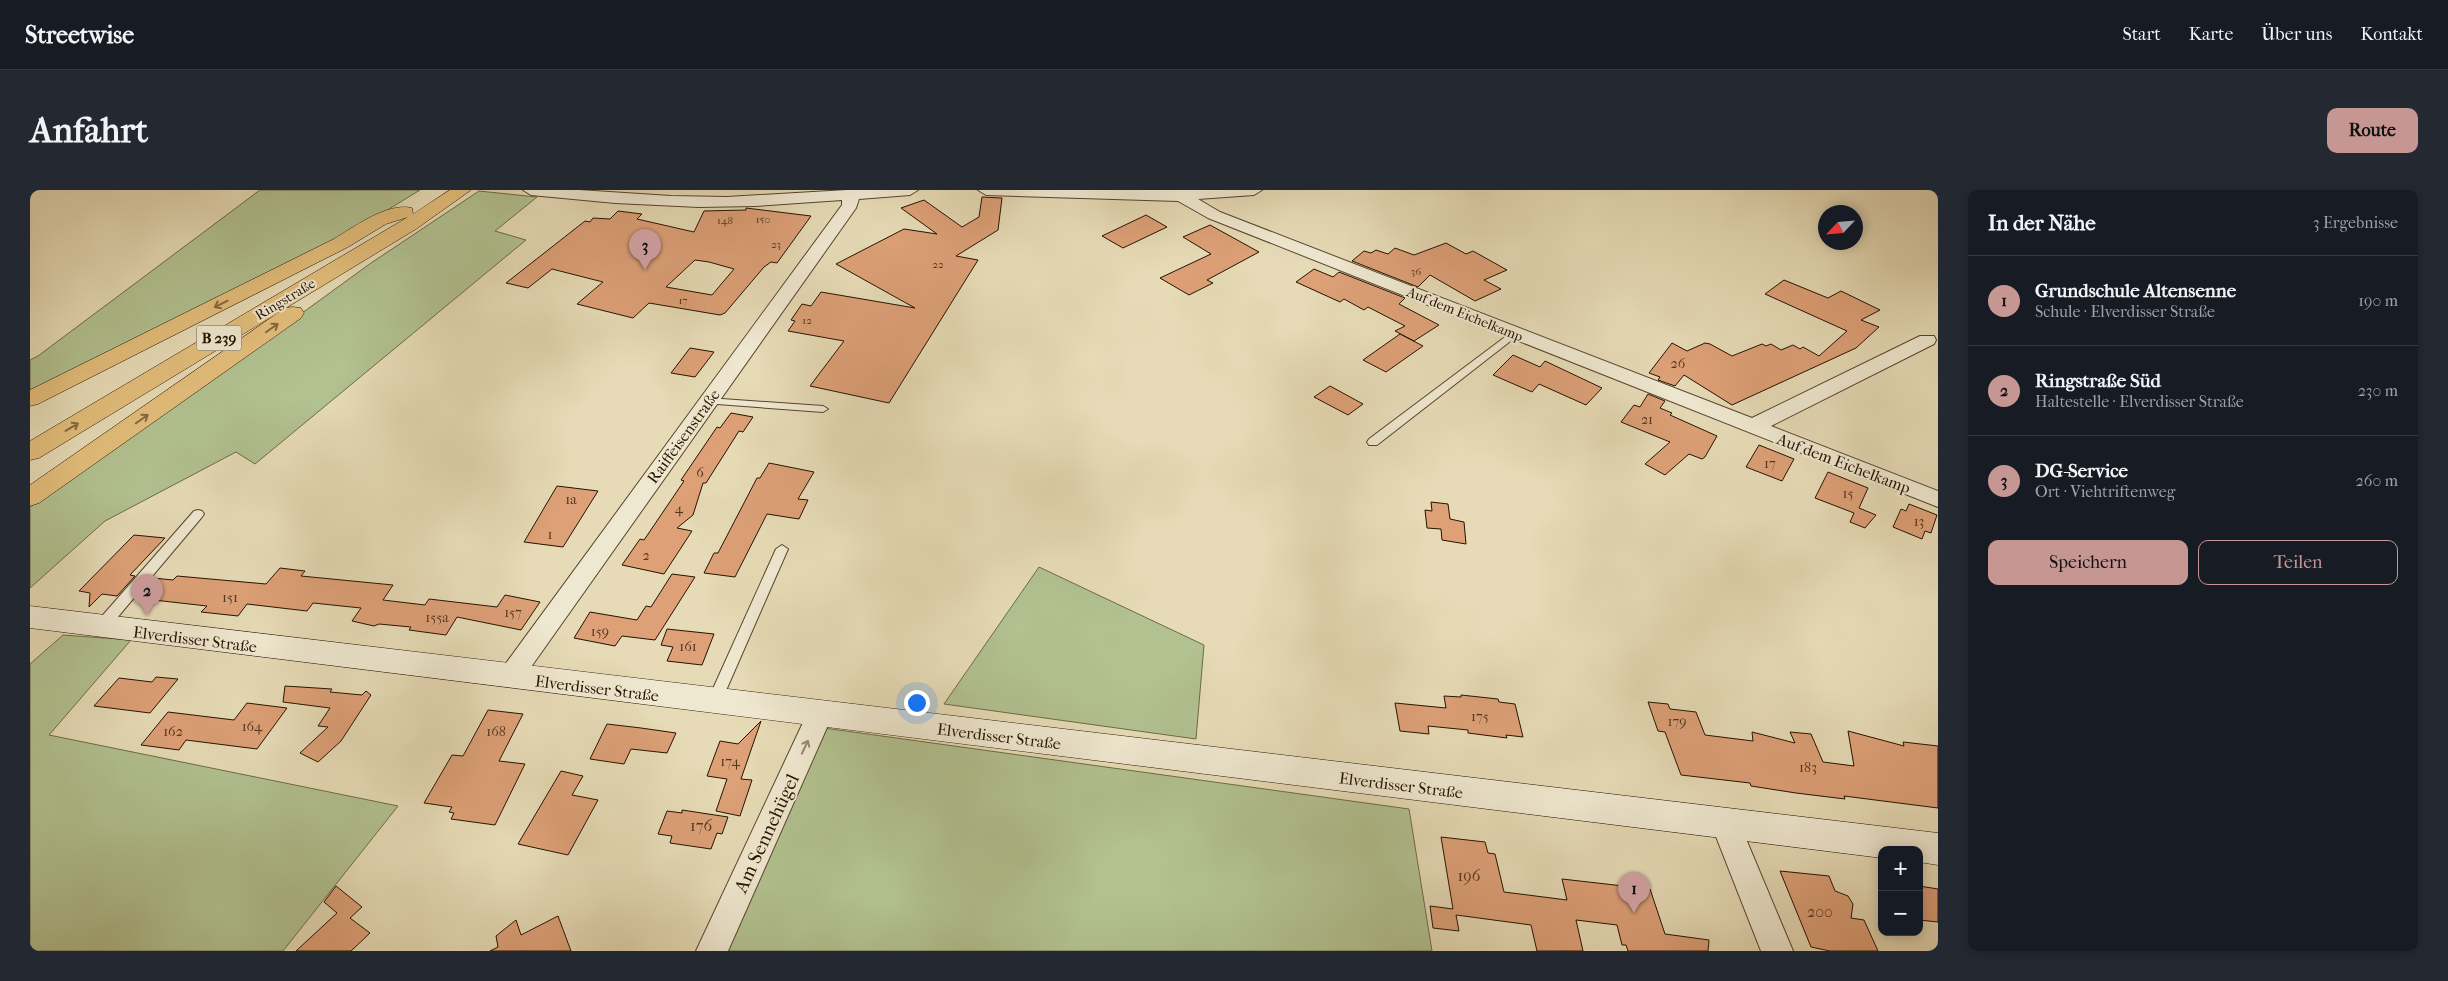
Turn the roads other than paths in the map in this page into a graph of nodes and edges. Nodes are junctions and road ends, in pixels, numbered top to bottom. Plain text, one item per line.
1 (438, 190) edge
2 (462, 190) edge
3 (531, 190) edge
4 (910, 190) edge
5 (986, 190) edge
6 (1254, 190) edge
7 (1115, 192) edge
8 (851, 194) junction
9 (1181, 196) junction
10 (407, 218) junction
11 (1513, 334) junction
12 (1927, 340) dead end
13 (30, 400) edge
14 (708, 401) junction
15 (823, 409) dead end
16 (1751, 427) junction
17 (30, 432) edge
18 (1372, 442) dead end
19 (30, 452) edge
20 (30, 497) edge
21 (1938, 499) edge
22 (198, 514) dead end
23 (782, 549) dead end
24 (30, 617) edge
25 (101, 627) junction
26 (510, 677) junction
27 (714, 702) junction
28 (820, 714) junction
29 (1726, 824) junction
30 (1938, 849) edge
31 (712, 951) edge
32 (1777, 951) edge

1 - 10 highway, Ringstraße / B 239
2 - 10 highway, Ringstraße / B 239
3 - 8 street
4 - 8 street
5 - 7 street
6 - 9 street
7 - 9 street
8 - 14 street, Raiffeisenstraße
9 - 11 street, Auf dem Eichelkamp
10 -> 13 highway
10 - 17 highway, Ringstraße / B 239
19 -> 10 highway, Ringstraße / B 239
20 -> 10 highway
11 - 16 street, Auf dem Eichelkamp
11 - 18 lane
12 - 16 street, Auf dem Eichelkamp
14 - 15 lane
14 - 26 street, Raiffeisenstraße
16 - 21 street, Auf dem Eichelkamp
22 - 25 lane
23 - 27 lane
24 - 25 main road, Elverdisser Straße
25 - 26 main road, Elverdisser Straße
26 - 27 main road, Elverdisser Straße
27 - 28 main road, Elverdisser Straße
28 - 29 main road, Elverdisser Straße
31 -> 28 street, Am Sennehügel
29 - 30 main road, Elverdisser Straße
29 - 32 street

